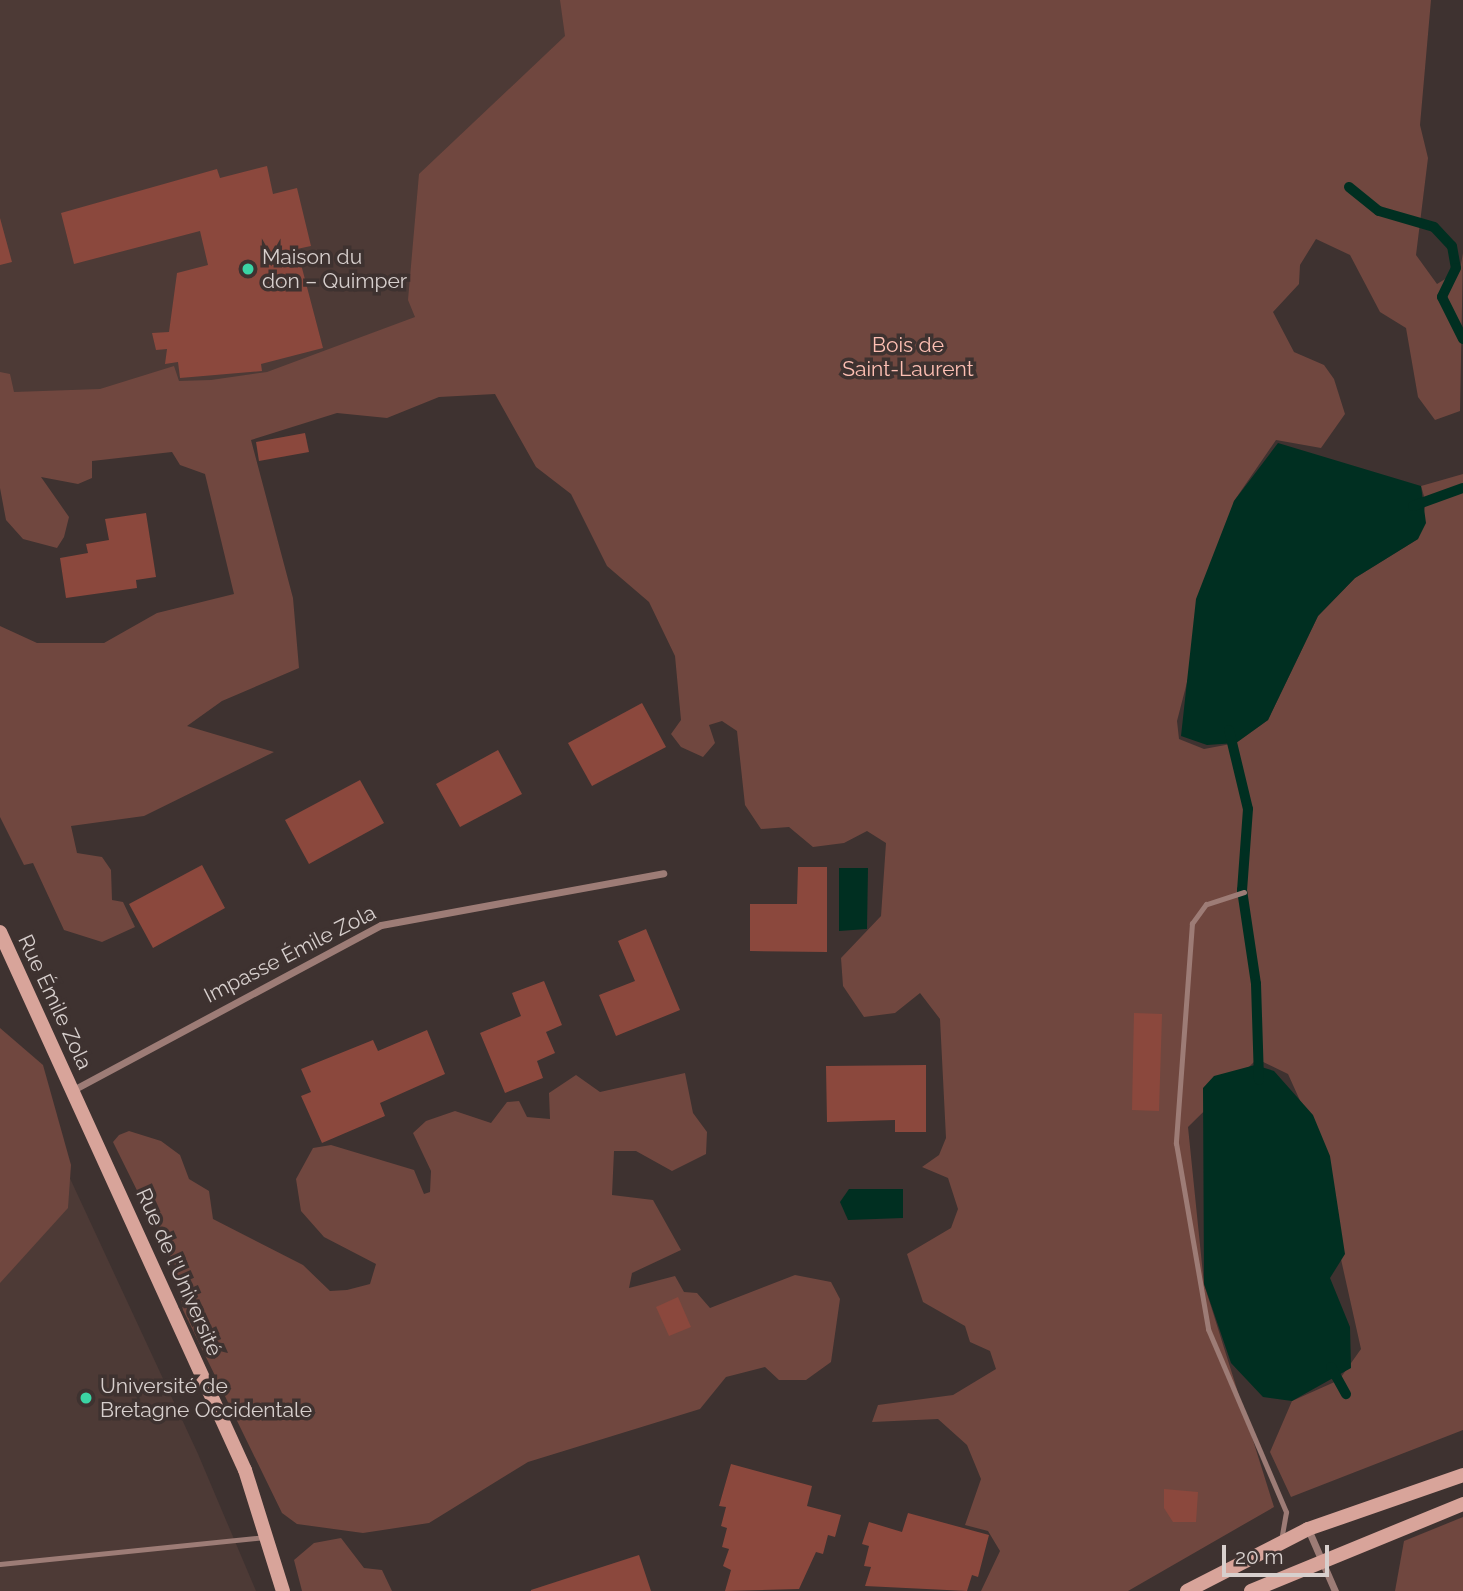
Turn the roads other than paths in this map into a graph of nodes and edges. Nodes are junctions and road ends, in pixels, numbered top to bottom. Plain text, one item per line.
1 (663, 873) dead end
2 (1242, 893) dead end
3 (0, 932) edge
4 (73, 1090) junction
5 (1463, 1475) edge
6 (1463, 1504) edge
7 (1308, 1530) junction
8 (268, 1536) junction
9 (1280, 1542) junction
10 (1321, 1560) junction
11 (0, 1564) edge
12 (283, 1591) edge
13 (1187, 1591) edge
14 (1251, 1591) edge
15 (1335, 1591) edge

1 - 4 street, Impasse Émile Zola
2 - 9 lane
3 - 4 street, Rue Émile Zola
4 - 8 street, Rue de l'Université
5 - 7 street
6 - 10 street
7 - 9 street
7 - 10 street
8 - 11 lane
8 - 12 street, Rue de l'Université
9 - 13 street
10 - 14 street
10 - 15 street

